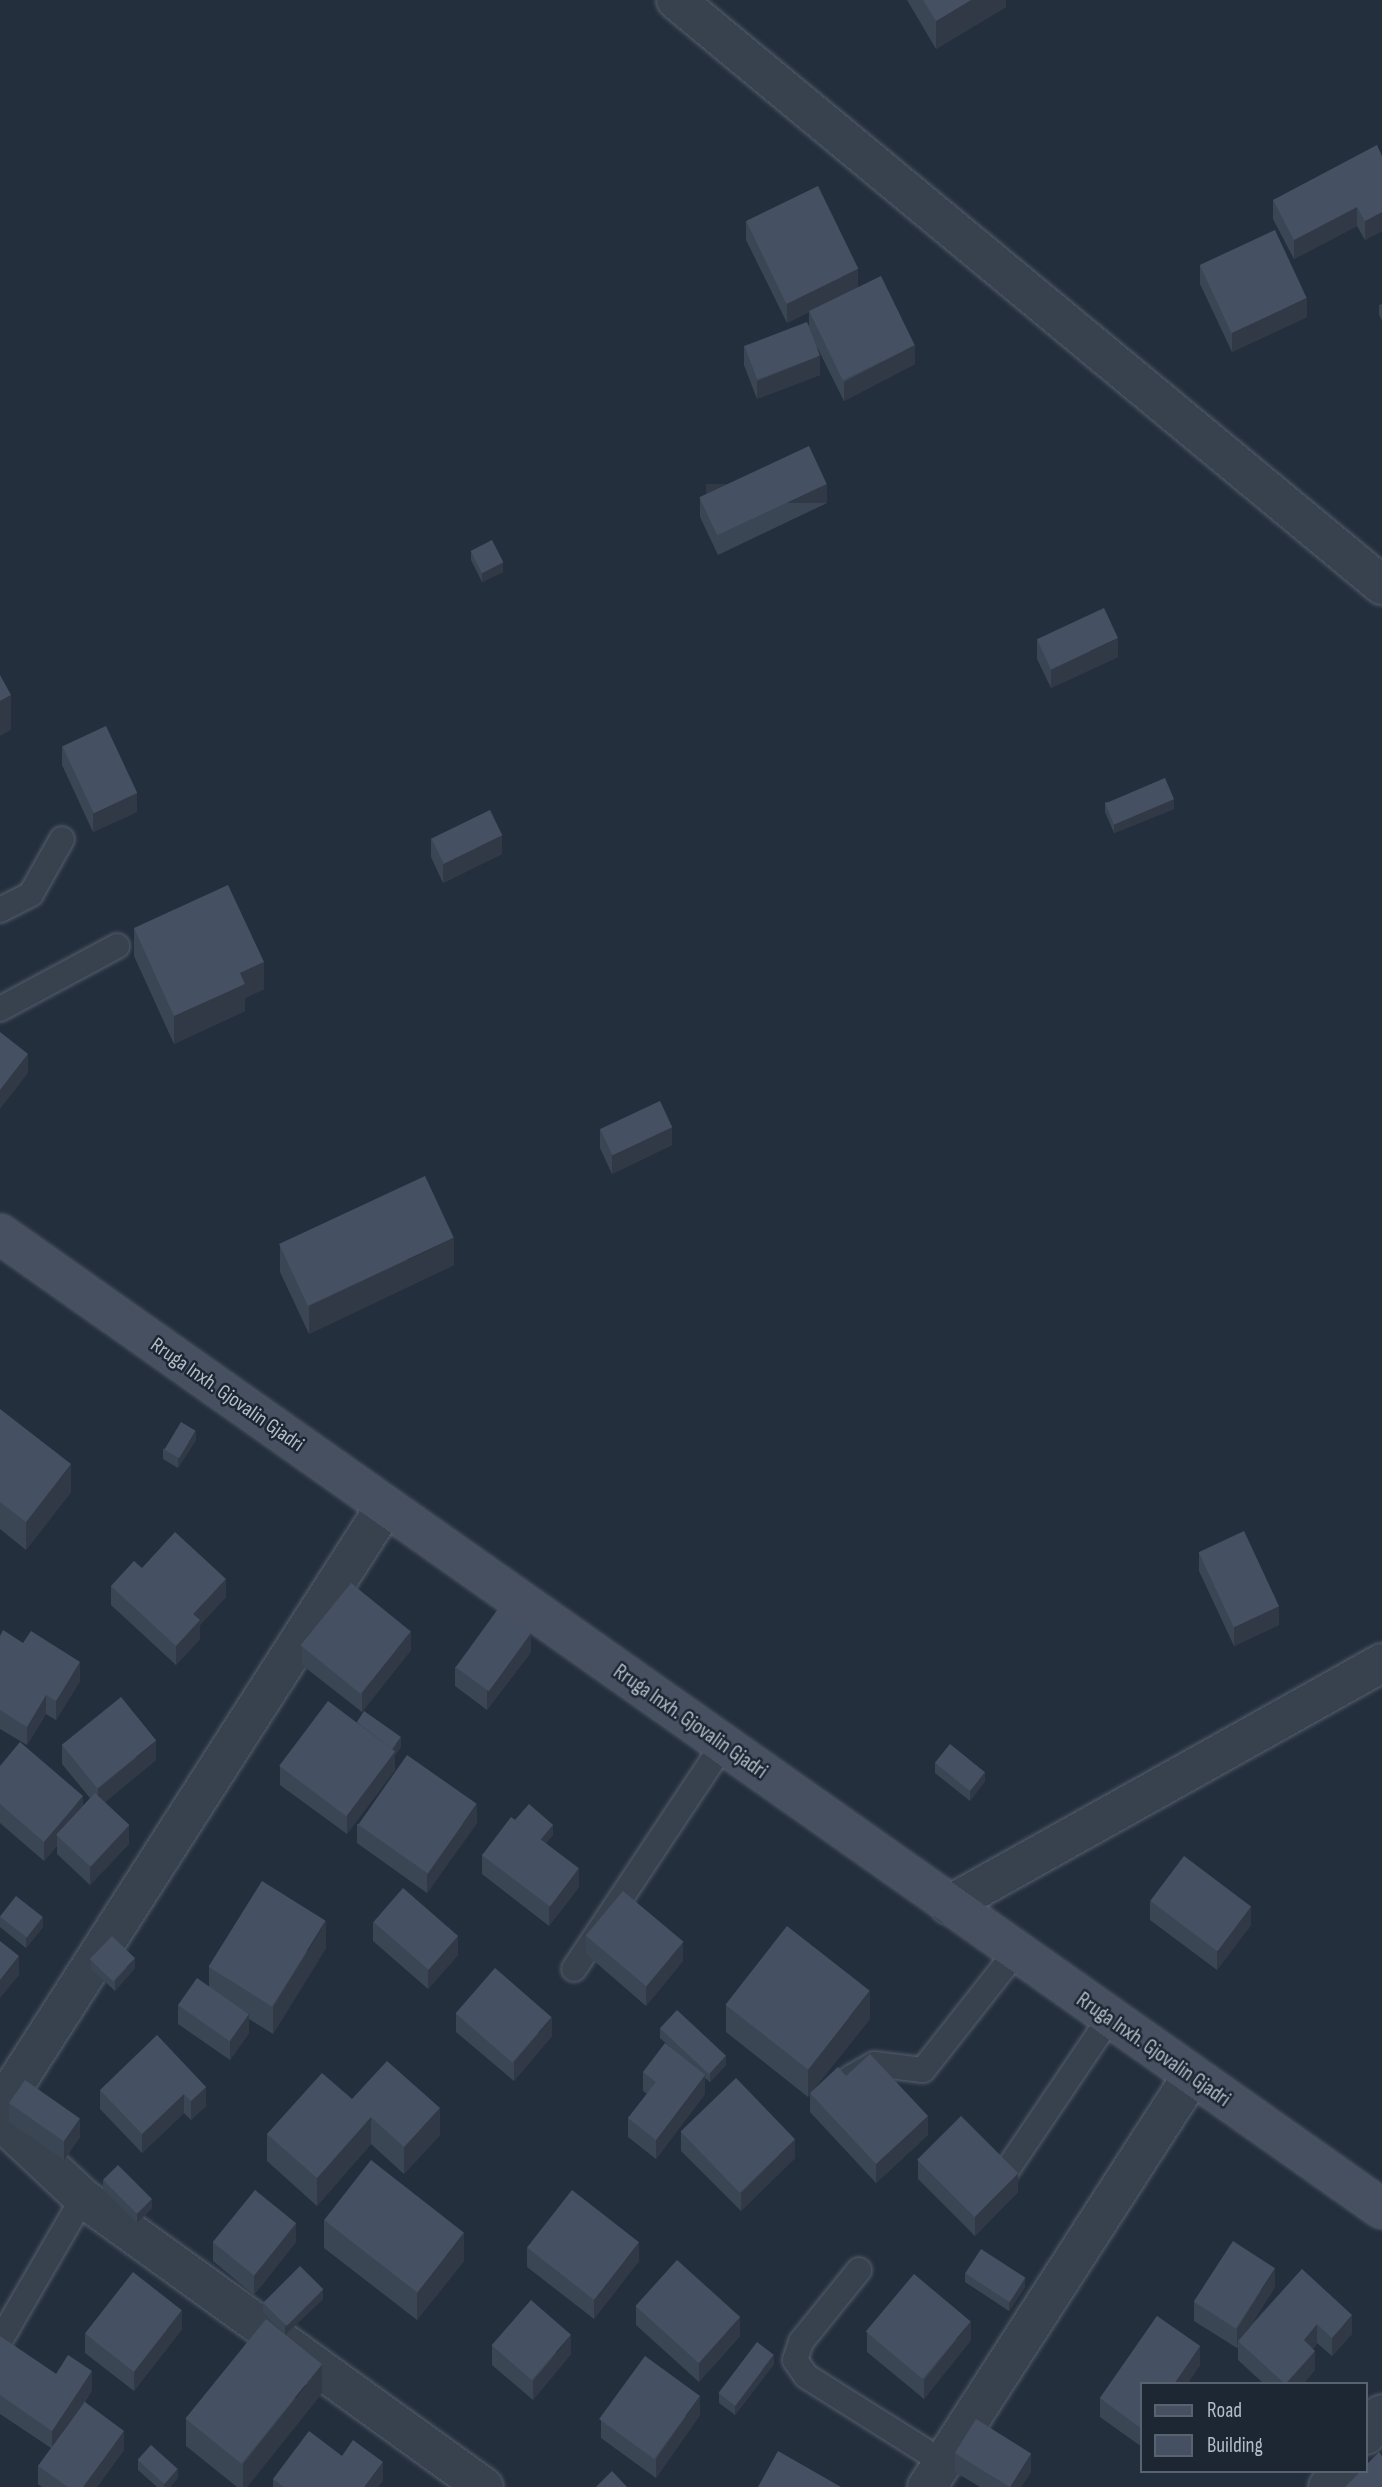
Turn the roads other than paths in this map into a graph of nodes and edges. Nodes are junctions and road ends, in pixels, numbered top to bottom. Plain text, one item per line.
1 (676, 0) edge
2 (1382, 585) edge
3 (62, 839) dead end
4 (0, 910) edge
5 (117, 946) dead end
6 (0, 1009) edge
7 (0, 1234) edge
8 (385, 1507) junction
9 (1382, 1663) edge
10 (723, 1745) junction
11 (949, 1905) junction
12 (1016, 1952) junction
13 (574, 1969) dead end
14 (1109, 2019) junction
15 (1192, 2077) junction
16 (846, 2080) edge
17 (0, 2108) edge
18 (0, 2120) edge
19 (1005, 2173) edge
20 (83, 2198) junction
21 (1382, 2209) edge
22 (859, 2270) dead end
23 (0, 2342) edge
24 (1382, 2414) edge
25 (1368, 2432) edge
26 (934, 2474) edge
27 (484, 2487) edge

1 - 2 street
3 - 4 lane
5 - 6 lane
7 - 8 main road, Rruga Inxh. Gjovalin Gjadri
8 - 10 main road, Rruga Inxh. Gjovalin Gjadri
8 - 17 street
9 - 11 street
10 - 11 main road, Rruga Inxh. Gjovalin Gjadri
10 - 13 lane
11 - 12 main road, Rruga Inxh. Gjovalin Gjadri
12 - 14 main road, Rruga Inxh. Gjovalin Gjadri
12 - 16 lane
14 - 15 main road, Rruga Inxh. Gjovalin Gjadri
14 - 19 lane
15 - 21 main road, Rruga Inxh. Gjovalin Gjadri
15 - 26 street
18 - 20 street
20 - 23 lane
20 - 27 street
22 - 26 lane
24 - 25 street

